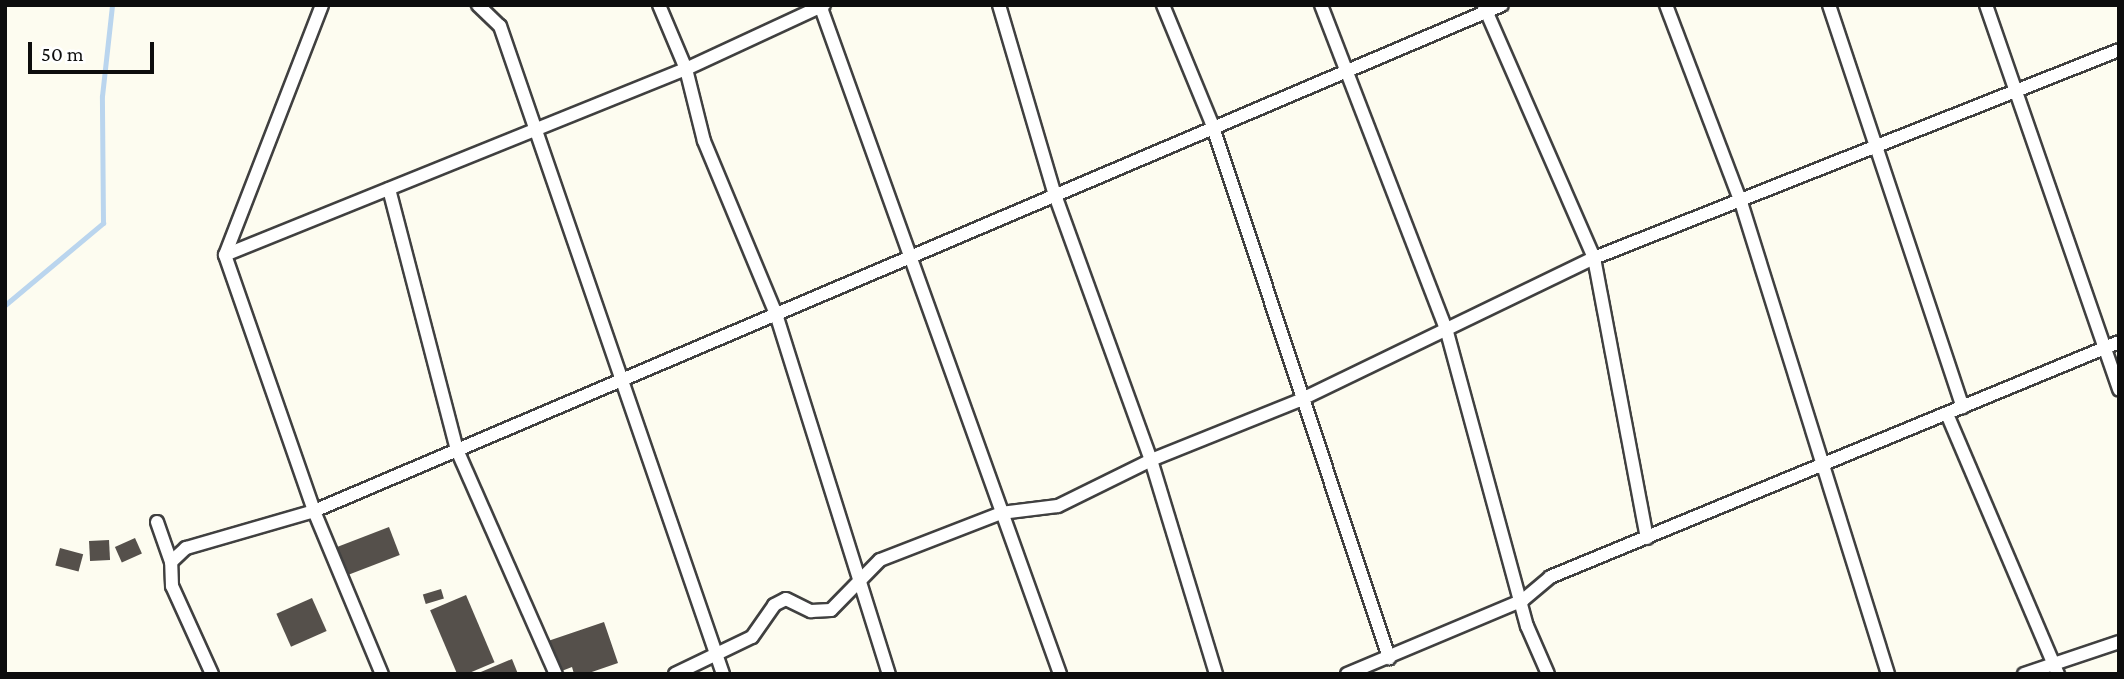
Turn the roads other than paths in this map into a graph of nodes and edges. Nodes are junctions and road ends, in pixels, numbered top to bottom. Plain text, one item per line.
1 (322, 5) edge
2 (478, 5) edge
3 (659, 5) edge
4 (999, 5) edge
5 (1163, 5) edge
6 (1321, 5) edge
7 (1502, 5) edge
8 (1666, 5) edge
9 (1829, 5) edge
10 (1986, 5) edge
11 (822, 6) edge
12 (1485, 8) edge
13 (2119, 50) edge
14 (686, 69) junction
15 (1343, 70) junction
16 (2018, 95) junction
17 (1212, 124) junction
18 (531, 128) junction
19 (1875, 150) junction
20 (389, 189) junction
21 (1055, 195) junction
22 (1741, 202) junction
23 (915, 254) junction
24 (225, 255) junction
25 (1594, 258) junction
26 (776, 314) junction
27 (1447, 331) junction
28 (2119, 342) edge
29 (2103, 349) junction
30 (621, 380) junction
31 (2119, 390) edge
32 (1300, 400) junction
33 (1963, 407) junction
34 (1947, 414) junction
35 (457, 450) junction
36 (1151, 460) junction
37 (1819, 467) junction
38 (314, 511) junction
39 (1001, 513) junction
40 (157, 522) dead end
41 (1647, 538) junction
42 (171, 562) junction
43 (861, 573) junction
44 (1522, 600) junction
45 (2119, 642) edge
46 (717, 655) junction
47 (1389, 658) junction
48 (2056, 669) edge
49 (212, 674) edge
50 (382, 674) edge
51 (556, 674) edge
52 (675, 674) edge
53 (723, 674) edge
54 (889, 674) edge
55 (1060, 674) edge
56 (1216, 674) edge
57 (1347, 674) edge
58 (1548, 674) edge
59 (1888, 674) edge
60 (2024, 674) edge

1 - 24 street
2 - 18 street
3 - 14 street
4 - 21 street
5 - 17 street
6 - 15 street
7 - 12 street
8 - 22 street
9 - 19 street
10 - 16 street
11 - 14 street
11 - 23 street
12 - 15 street
12 - 25 street
13 - 16 street
14 - 18 street
14 - 26 street
15 - 17 street
15 - 27 street
16 - 19 street
16 - 29 street
17 - 21 street
17 - 32 street
18 - 20 street
18 - 30 street
19 - 22 street
19 - 33 street
20 - 24 street
20 - 35 street
21 - 23 street
21 - 36 street
22 - 25 street
22 - 37 street
23 - 26 street
23 - 39 street
24 - 38 street
25 - 27 street
25 - 41 street
26 - 30 street
26 - 43 street
27 - 32 street
27 - 44 street
28 - 29 street
29 - 31 street
29 - 33 street
30 - 35 street
30 - 46 street
32 - 36 street
32 - 47 street
33 - 34 street
34 - 37 street
34 - 48 street
35 - 38 street
35 - 51 street
36 - 39 street
36 - 56 street
37 - 41 street
37 - 59 street
38 - 42 street
38 - 50 street
39 - 43 street
39 - 55 street
40 - 42 street
41 - 44 street
42 - 49 street
43 - 46 street
43 - 54 street
44 - 47 street
44 - 58 street
45 - 48 street
46 - 52 street
46 - 53 street
47 - 57 street
48 - 60 street

